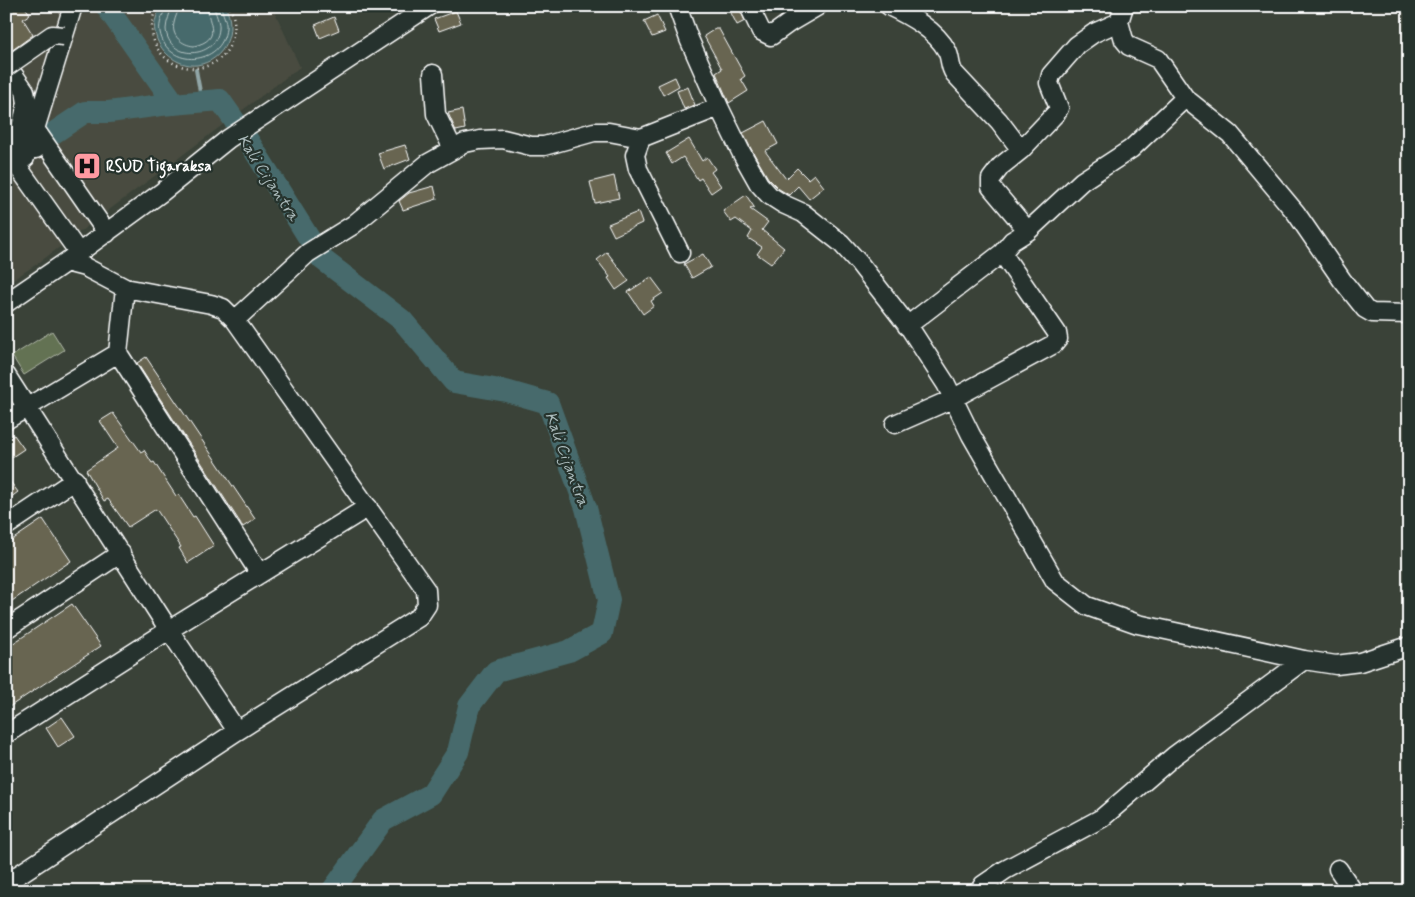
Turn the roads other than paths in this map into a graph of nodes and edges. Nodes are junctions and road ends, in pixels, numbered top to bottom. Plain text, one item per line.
1 (73, 6) edge
2 (429, 6) edge
3 (677, 6) edge
4 (749, 6) edge
5 (818, 6) edge
6 (889, 6) edge
7 (1121, 14) edge
8 (64, 36) junction
9 (6, 65) edge
10 (433, 74) dead end
11 (1185, 98) junction
12 (720, 106) junction
13 (6, 135) edge
14 (641, 138) junction
15 (6, 150) edge
16 (453, 150) junction
17 (1021, 150) junction
18 (96, 218) junction
19 (1028, 231) junction
20 (106, 232) junction
21 (71, 251) junction
22 (680, 253) dead end
23 (1002, 253) junction
24 (126, 288) junction
25 (6, 303) edge
26 (1409, 314) edge
27 (235, 320) junction
28 (907, 326) junction
29 (118, 353) junction
30 (6, 375) edge
31 (952, 399) junction
32 (27, 406) junction
33 (6, 420) edge
34 (895, 424) dead end
35 (74, 480) junction
36 (368, 507) junction
37 (6, 526) edge
38 (121, 552) junction
39 (260, 574) junction
40 (6, 629) edge
41 (170, 630) junction
42 (1407, 651) edge
43 (1304, 660) junction
44 (237, 731) junction
45 (6, 734) edge
46 (1338, 869) dead end
47 (6, 883) edge
48 (979, 891) edge
49 (1353, 891) edge

1 - 8 street
2 - 20 street
3 - 12 street
4 - 5 street
6 - 17 street
7 - 11 street
7 - 17 street
8 - 9 street, bridge
8 - 18 street
9 - 18 street
10 - 16 street
11 - 19 street
11 - 26 street
12 - 14 street
12 - 28 street
13 - 21 street
14 - 16 street
14 - 22 street
15 - 21 street
16 - 27 street
17 - 19 street
18 - 20 street
19 - 23 street
20 - 21 street
21 - 24 street
21 - 25 street
23 - 28 street
23 - 31 street
24 - 27 street
24 - 29 street
27 - 36 street
28 - 31 street
29 - 32 street
29 - 39 street
30 - 32 street
31 - 34 street
31 - 43 street
32 - 33 street
32 - 35 street
35 - 37 street
35 - 38 street
36 - 39 street
36 - 44 street
38 - 40 street
38 - 41 street
39 - 41 street
41 - 44 street
41 - 45 street
42 - 43 street
43 - 48 street
44 - 47 street
46 - 49 street

